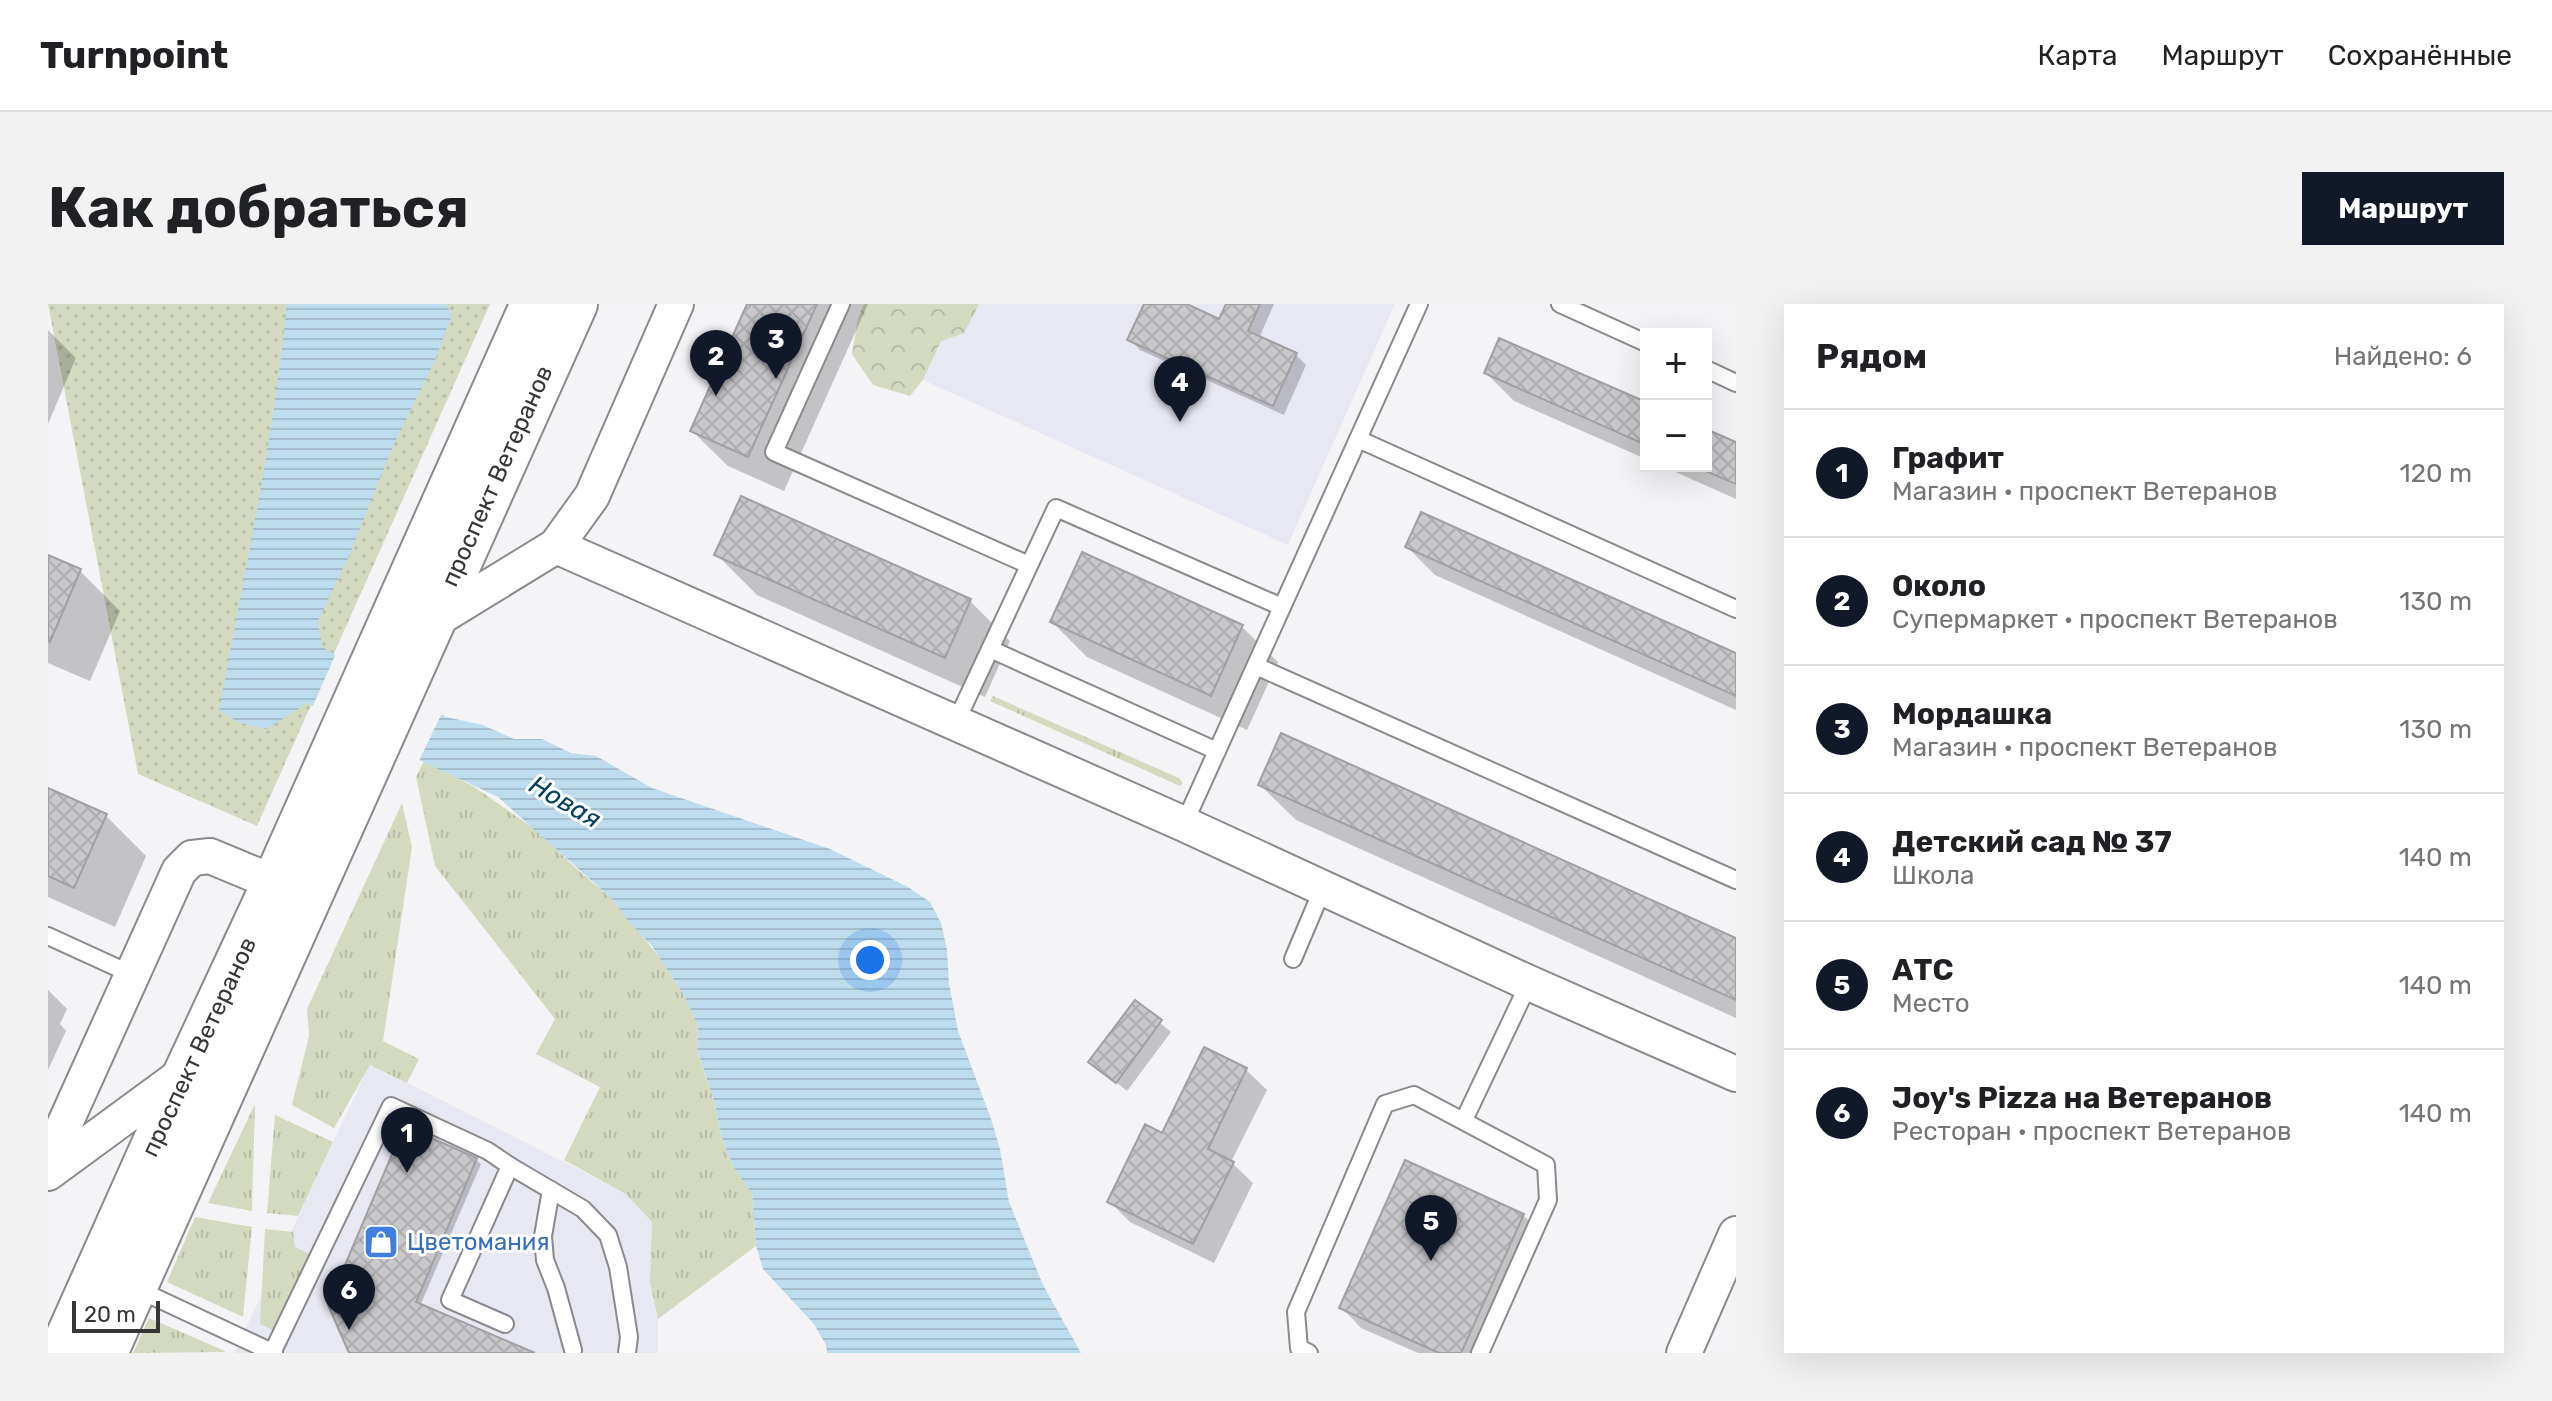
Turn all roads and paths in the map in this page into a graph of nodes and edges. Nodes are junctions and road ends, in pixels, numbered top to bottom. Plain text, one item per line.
1 (533, 304) edge
2 (575, 304) edge
3 (676, 304) edge
4 (841, 304) edge
5 (1419, 304) edge
6 (1560, 304) edge
7 (1640, 340) edge
8 (1712, 372) edge
9 (1736, 383) edge
10 (1358, 439) junction
11 (556, 546) junction
12 (1029, 565) junction
13 (1282, 607) junction
14 (1736, 609) edge
15 (412, 635) junction
16 (990, 649) junction
17 (1256, 666) junction
18 (956, 722) junction
19 (1217, 751) junction
20 (1184, 824) junction
21 (1736, 880) edge
22 (1323, 888) junction
23 (292, 890) junction
24 (48, 936) edge
25 (1293, 959) dead end
26 (131, 974) junction
27 (1529, 983) junction
28 (187, 1071) junction
29 (1736, 1074) edge
30 (1464, 1120) junction
31 (48, 1161) edge
32 (510, 1166) junction
33 (48, 1173) edge
34 (551, 1190) junction
35 (1736, 1234) edge
36 (134, 1288) junction
37 (505, 1324) dead end
38 (573, 1350) dead end
39 (274, 1352) edge
40 (61, 1353) edge
41 (105, 1353) edge
42 (627, 1353) edge
43 (1309, 1353) edge
44 (1480, 1353) edge
45 (1684, 1353) edge

1 - 15 main road, проспект Ветеранов
2 - 15 main road, проспект Ветеранов
3 - 11 street
4 - 12 lane
5 - 10 lane
6 - 7 lane
8 - 9 lane
10 - 13 lane
10 - 14 lane
11 - 15 street
11 - 18 street
12 - 13 lane
12 - 16 lane
13 - 17 lane
15 - 23 main road, проспект Ветеранов
16 - 18 lane
16 - 19 lane
17 - 19 lane
17 - 21 lane
18 - 20 street
19 - 20 lane
20 - 22 street
22 - 25 lane
22 - 27 street
23 - 26 street
23 - 28 main road, проспект Ветеранов
23 - 36 main road, проспект Ветеранов
24 - 26 lane
26 - 31 street
27 - 29 street
27 - 30 lane
28 - 33 street
28 - 40 main road, проспект Ветеранов
30 - 43 lane
30 - 44 lane
32 - 34 lane
32 - 37 lane
32 - 39 lane
34 - 38 lane
34 - 42 lane
35 - 45 street
36 - 39 lane
36 - 41 main road, проспект Ветеранов

